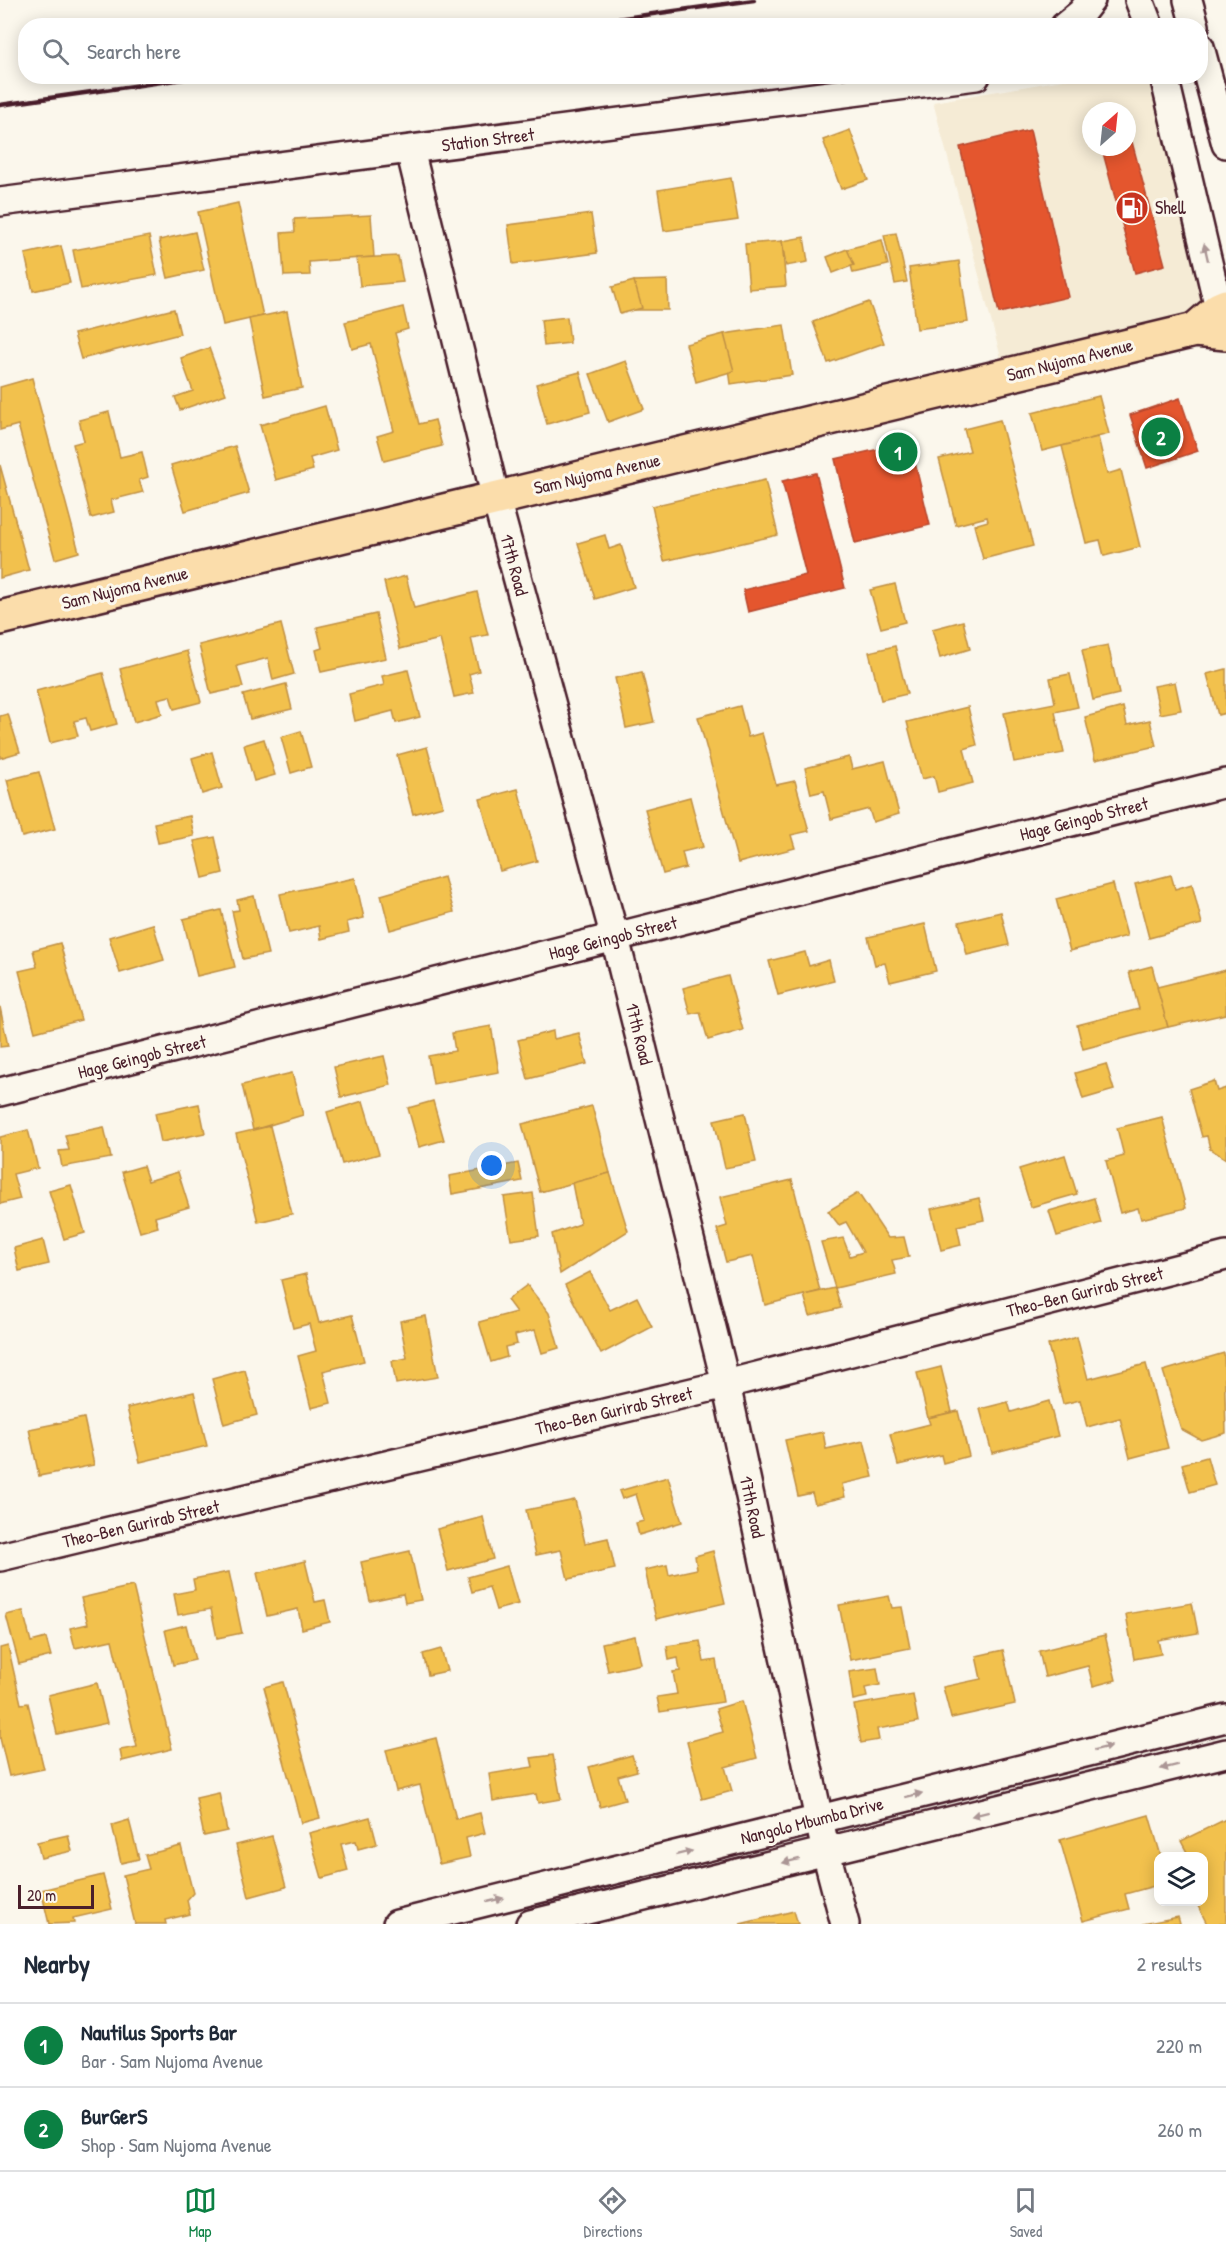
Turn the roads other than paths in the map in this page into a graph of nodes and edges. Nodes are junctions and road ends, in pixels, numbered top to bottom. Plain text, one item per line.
1 (1091, 0) edge
2 (1139, 0) edge
3 (1188, 0) edge
4 (1075, 18) edge
5 (1146, 18) edge
6 (1193, 18) edge
7 (1208, 77) edge
8 (915, 84) edge
9 (1166, 84) edge
10 (1226, 144) edge
11 (411, 150) junction
12 (0, 202) edge
13 (1219, 326) edge
14 (496, 499) junction
15 (0, 618) edge
16 (1226, 783) edge
17 (615, 938) junction
18 (0, 1092) edge
19 (1226, 1256) edge
20 (726, 1384) junction
21 (0, 1557) edge
22 (1226, 1718) edge
23 (1226, 1753) edge
24 (820, 1819) junction
25 (826, 1852) junction
26 (397, 1924) edge
27 (530, 1924) edge
28 (845, 1924) edge

1 - 4 street
2 - 5 street
3 - 6 street
7 - 10 street
8 - 11 street, Station Street
13 -> 9 street
11 - 12 street, Station Street
11 - 14 street, 17th Road
13 - 14 main road, Sam Nujoma Avenue
14 - 15 main road, Sam Nujoma Avenue
14 - 17 street, 17th Road
16 - 17 street, Hage Geingob Street
17 - 18 street, Hage Geingob Street
17 - 20 street, 17th Road
19 - 20 street, Theo-Ben Gurirab Street
20 - 21 street, Theo-Ben Gurirab Street
20 - 24 street, 17th Road
24 -> 22 street, Nangolo Mbumba Drive
23 -> 25 street, Nangolo Mbumba Drive
24 - 25 street, 17th Road
26 -> 24 street, Nangolo Mbumba Drive
25 -> 27 street, Nangolo Mbumba Drive
25 - 28 street, 17th Road

